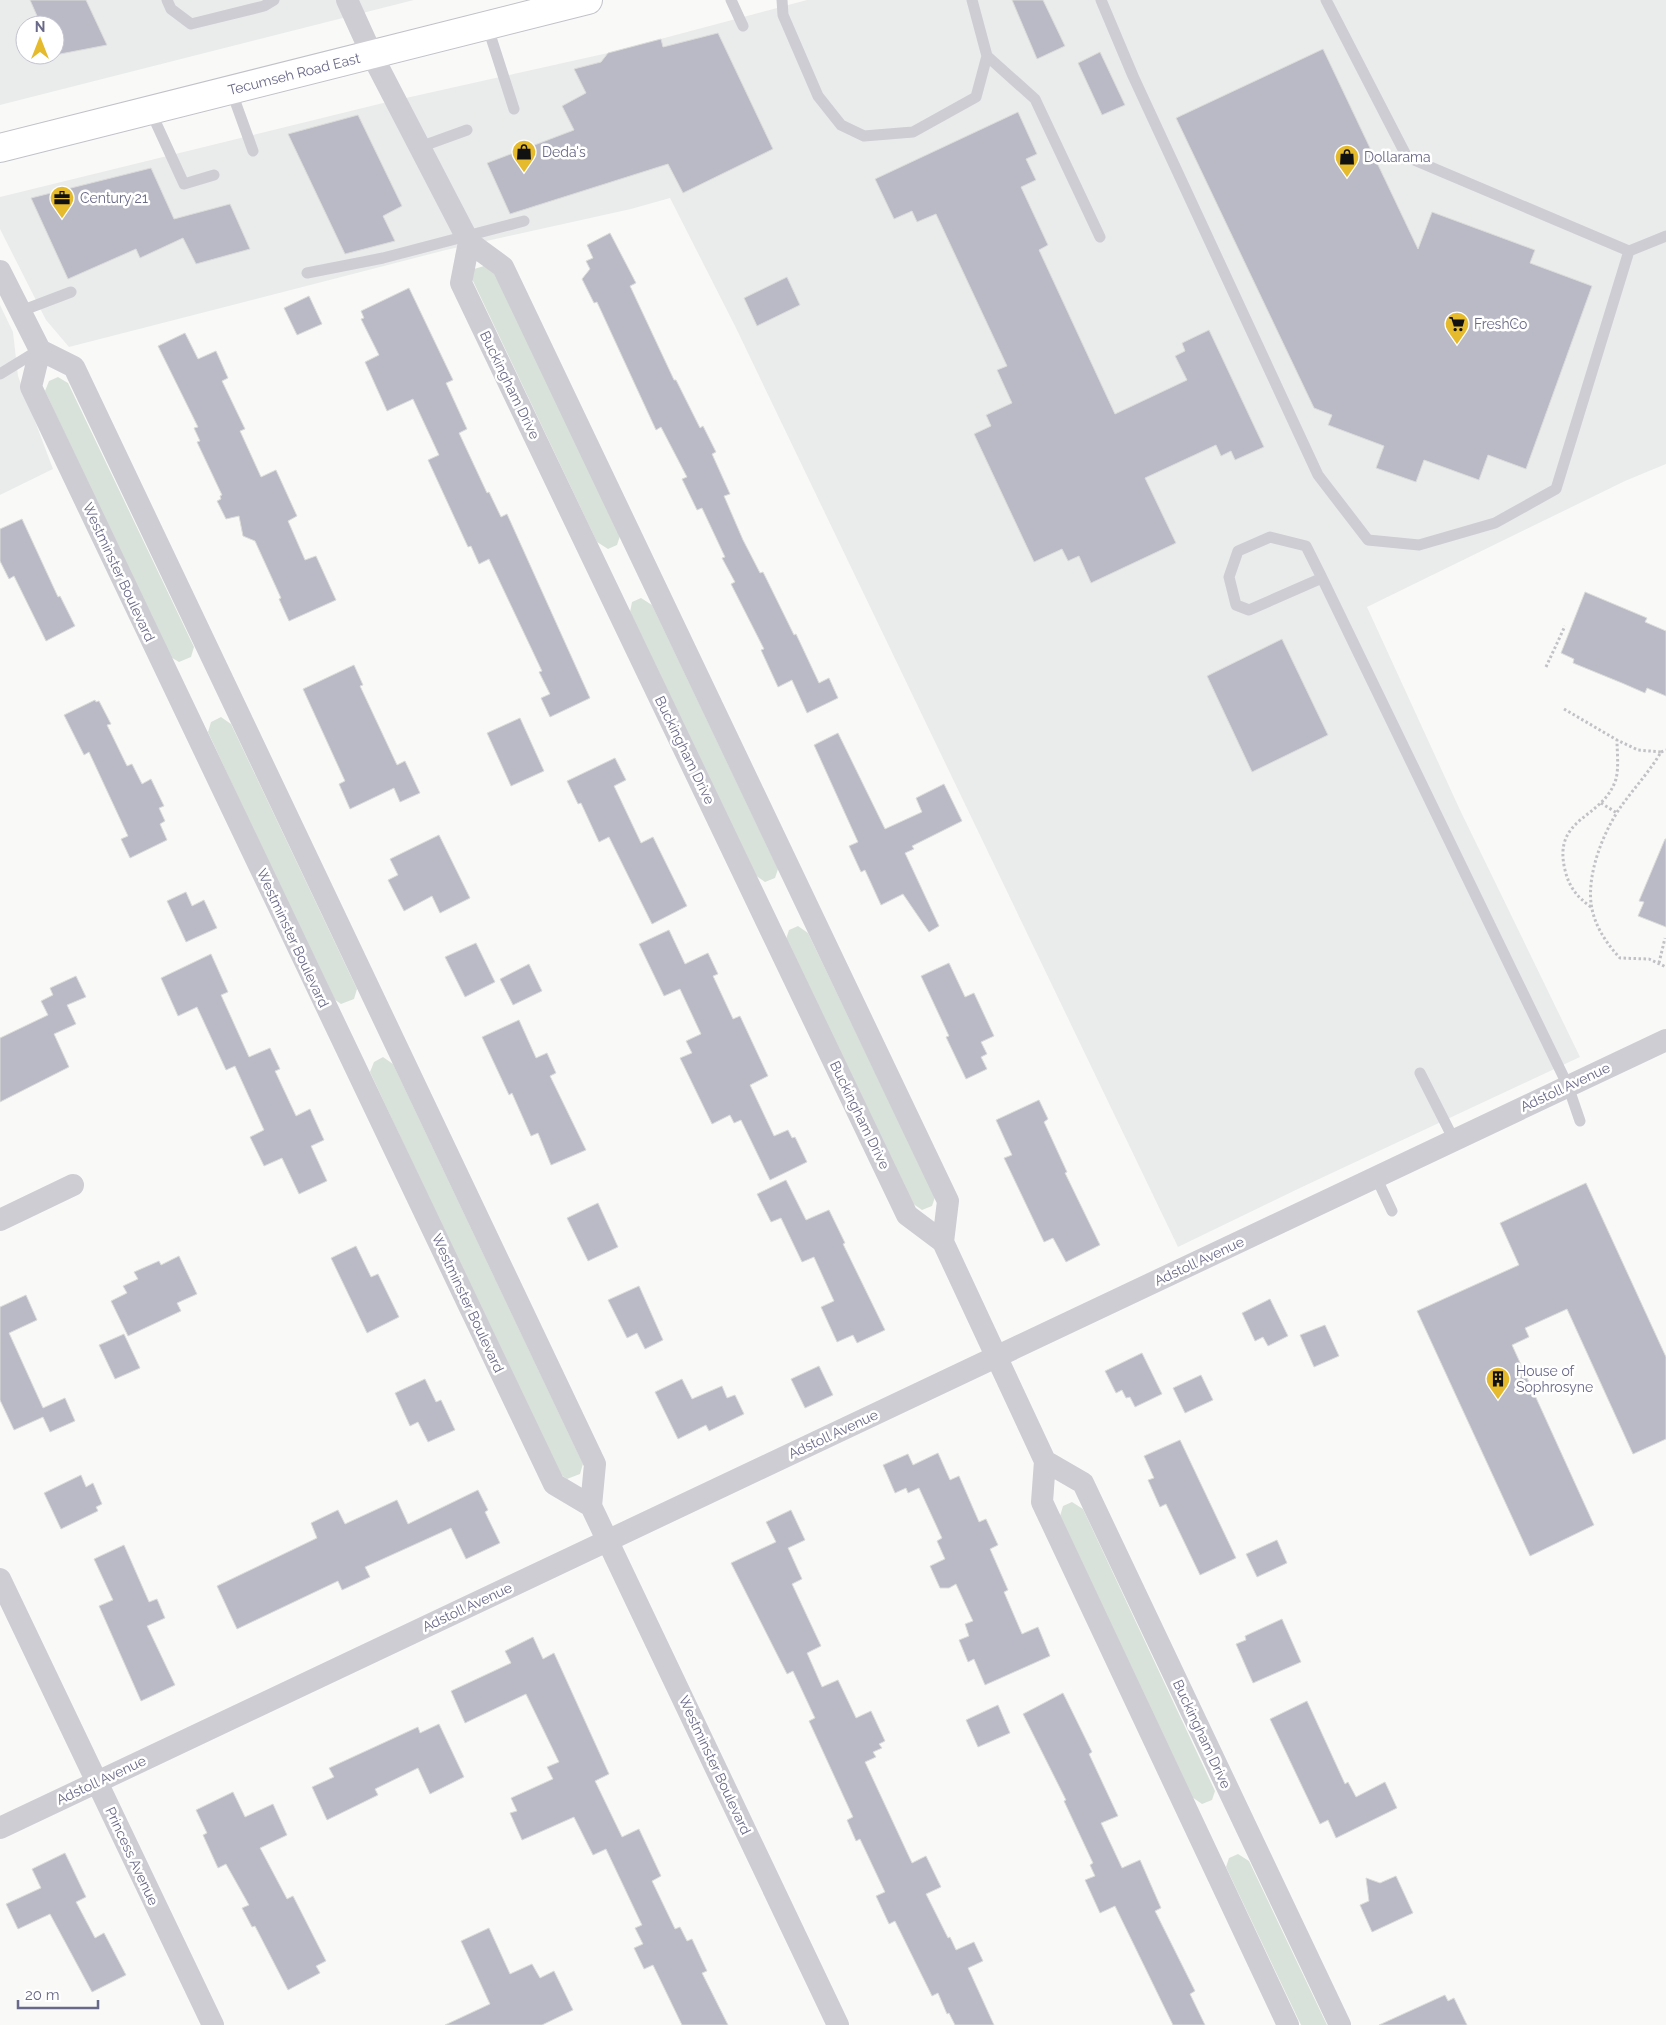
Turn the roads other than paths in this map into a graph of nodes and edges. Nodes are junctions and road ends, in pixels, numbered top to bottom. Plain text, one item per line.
1 (167, 0) edge
2 (274, 0) edge
3 (347, 0) edge
4 (588, 0) edge
5 (731, 0) edge
6 (782, 0) edge
7 (972, 0) edge
8 (1101, 0) edge
9 (1326, 0) edge
10 (488, 25) junction
11 (744, 26) dead end
12 (372, 54) junction
13 (987, 56) junction
14 (231, 90) junction
15 (514, 109) dead end
16 (150, 110) junction
17 (467, 130) dead end
18 (420, 146) junction
19 (0, 148) edge
20 (253, 151) dead end
21 (214, 175) dead end
22 (524, 221) dead end
23 (1666, 236) edge
24 (1100, 237) dead end
25 (467, 239) junction
26 (1630, 251) junction
27 (0, 271) edge
28 (307, 273) dead end
29 (71, 292) dead end
30 (11, 304) edge
31 (40, 350) junction
32 (0, 374) edge
33 (1322, 578) junction
34 (1666, 1040) edge
35 (1420, 1073) dead end
36 (1568, 1086) junction
37 (1580, 1121) dead end
38 (1454, 1140) junction
39 (1376, 1177) junction
40 (72, 1185) dead end
41 (1392, 1212) dead end
42 (0, 1220) edge
43 (943, 1242) junction
44 (996, 1356) junction
45 (1045, 1461) junction
46 (591, 1506) junction
47 (608, 1540) junction
48 (0, 1579) edge
49 (97, 1782) junction
50 (0, 1828) edge
51 (212, 2025) edge
52 (838, 2025) edge
53 (1288, 2025) edge
54 (1340, 2025) edge

1 - 2 lane
3 - 12 street
4 - 10 main road, Tecumseh Road East
5 - 11 lane
6 - 13 lane
7 - 13 lane
8 - 26 lane
9 - 26 lane
10 - 12 main road, Tecumseh Road East
10 - 15 lane
12 - 14 main road, Tecumseh Road East
12 - 18 street
13 - 24 lane
14 - 16 main road, Tecumseh Road East
14 - 20 lane
16 - 19 main road, Tecumseh Road East
16 - 21 lane
17 - 18 lane
18 - 25 street
22 - 25 lane
23 - 26 lane
25 - 28 lane
25 - 43 street
25 - 43 street, Buckingham Drive
27 - 30 street
29 - 30 lane
30 - 31 street
31 - 32 lane
31 - 46 street
31 - 46 street, Westminster Boulevard
33 - 33 lane
33 - 36 lane
34 - 36 street, Adstoll Avenue
35 - 38 lane
36 - 37 lane
36 - 38 street, Adstoll Avenue
38 - 39 street, Adstoll Avenue
39 - 41 lane
39 - 44 street, Adstoll Avenue
40 - 42 street
43 - 44 street, Buckingham Drive
44 - 45 street, Buckingham Drive
44 - 47 street, Adstoll Avenue
45 - 53 street, Buckingham Drive
45 - 54 street, Buckingham Drive
46 - 47 street, Westminster Boulevard
47 - 49 street, Adstoll Avenue
47 - 52 street, Westminster Boulevard
48 - 49 street, Princess Avenue
49 - 50 street, Adstoll Avenue
49 - 51 street, Princess Avenue

